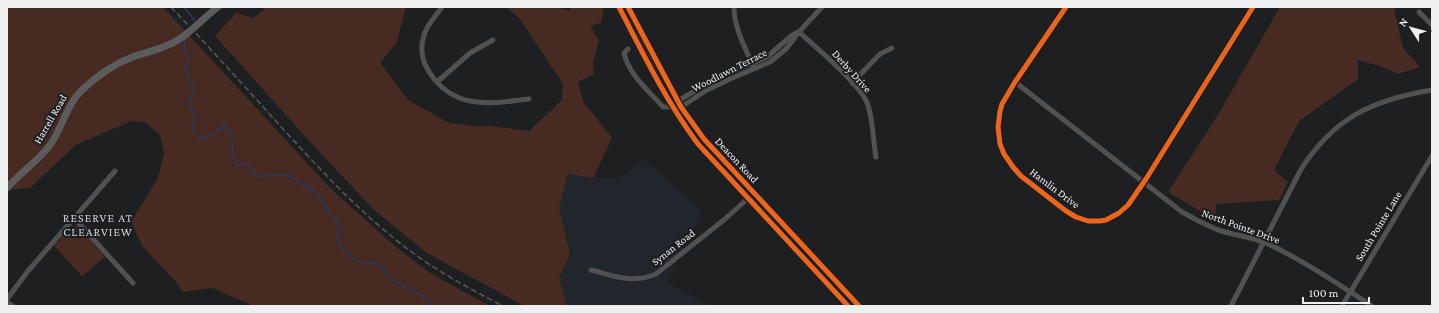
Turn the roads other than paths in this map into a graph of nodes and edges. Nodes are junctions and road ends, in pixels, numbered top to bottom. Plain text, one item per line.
1 (218, 7) edge
2 (442, 7) edge
3 (619, 7) edge
4 (628, 7) edge
5 (734, 7) edge
6 (822, 7) edge
7 (1066, 7) edge
8 (1252, 7) edge
9 (1419, 12) dead end
10 (1432, 25) edge
11 (799, 32) junction
12 (493, 40) dead end
13 (892, 48) dead end
14 (628, 49) dead end
15 (753, 66) junction
16 (437, 82) junction
17 (1015, 82) junction
18 (852, 83) junction
19 (1432, 90) edge
20 (529, 99) dead end
21 (680, 104) junction
22 (672, 107) junction
23 (1432, 156) edge
24 (876, 157) dead end
25 (114, 171) dead end
26 (1143, 183) junction
27 (7, 188) edge
28 (754, 193) junction
29 (748, 199) junction
30 (74, 218) junction
31 (1264, 243) junction
32 (591, 270) dead end
33 (133, 283) dead end
34 (1351, 292) junction
35 (7, 299) edge
36 (7, 302) edge
37 (13, 306) edge
38 (848, 306) edge
39 (860, 306) edge
40 (1231, 306) edge
41 (1342, 306) edge
42 (1372, 306) edge

1 - 27 main road, Harrell Road
2 - 16 street
3 - 22 main road, Deacon Road
4 - 21 main road, Deacon Road
5 - 15 street
6 - 11 street, Woodlawn Terrace
7 - 17 street, Hamlin Drive
8 - 26 street, Hamlin Drive
9 - 10 street
11 - 15 street, Woodlawn Terrace
11 - 18 street, Derby Drive
12 - 16 street
13 - 18 street
14 - 22 street
15 - 21 street, Woodlawn Terrace
16 - 20 street
17 - 26 street, North Pointe Drive
17 - 26 street, Hamlin Drive
18 - 24 street, Derby Drive
19 - 31 street
21 - 22 street
21 - 28 main road, Deacon Road
22 - 29 main road, Deacon Road
23 - 34 street, South Pointe Lane
25 - 30 street
26 - 31 street, North Pointe Drive
28 - 29 street, Synan Road
28 - 39 main road, Deacon Road
29 - 32 street, Synan Road
29 - 38 main road, Deacon Road
30 - 33 street
30 - 35 street
31 - 34 street, North Pointe Drive
31 - 40 street
34 - 41 street, South Pointe Lane
34 - 42 street, North Pointe Drive
36 - 37 street

